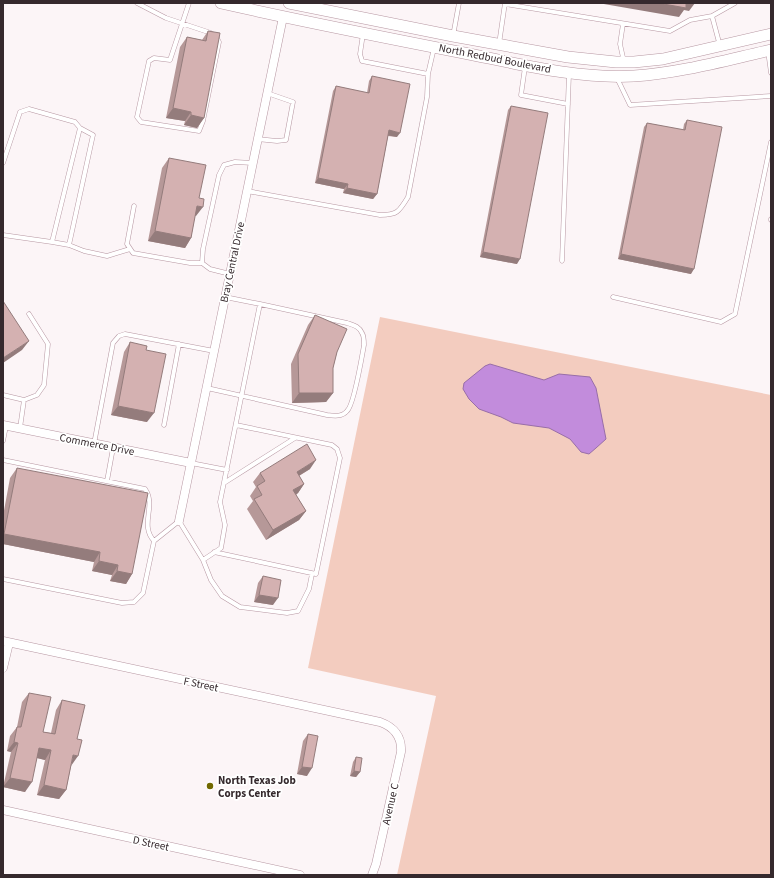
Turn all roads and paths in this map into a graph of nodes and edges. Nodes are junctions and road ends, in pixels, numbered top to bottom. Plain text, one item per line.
1 (137, 3) edge
2 (189, 3) edge
3 (221, 3) edge
4 (285, 3) edge
5 (289, 3) edge
6 (459, 3) edge
7 (505, 3) edge
8 (735, 3) edge
9 (712, 16) junction
10 (283, 17) junction
11 (181, 24) junction
12 (623, 24) junction
13 (363, 34) junction
14 (771, 34) edge
15 (448, 35) junction
16 (499, 44) junction
17 (720, 46) junction
18 (437, 48) junction
19 (769, 50) edge
20 (624, 62) junction
21 (525, 64) junction
22 (569, 72) junction
23 (771, 73) edge
24 (428, 74) junction
25 (620, 76) junction
26 (267, 93) junction
27 (771, 96) edge
28 (568, 104) junction
29 (80, 128) junction
30 (257, 139) junction
31 (771, 142) edge
32 (252, 163) junction
33 (3, 164) edge
34 (248, 191) junction
35 (134, 206) dead end
36 (3, 235) edge
37 (52, 242) junction
38 (69, 245) junction
39 (130, 249) junction
40 (562, 260) dead end
41 (202, 263) junction
42 (230, 274) junction
43 (225, 297) junction
44 (613, 297) dead end
45 (260, 304) junction
46 (29, 314) dead end
47 (179, 344) junction
48 (214, 351) junction
49 (206, 387) junction
50 (3, 395) edge
51 (242, 395) junction
52 (24, 400) junction
53 (4, 425) edge
54 (164, 425) dead end
55 (236, 425) junction
56 (20, 428) junction
57 (295, 437) junction
58 (3, 441) edge
59 (94, 444) junction
60 (113, 447) junction
61 (3, 460) edge
62 (191, 463) junction
63 (227, 470) junction
64 (107, 481) junction
65 (224, 483) junction
66 (179, 521) junction
67 (154, 541) junction
68 (214, 552) junction
69 (203, 560) junction
70 (312, 574) junction
71 (3, 579) edge
72 (6, 642) edge
73 (3, 668) edge
74 (397, 733) joint
75 (3, 810) edge
76 (300, 875) edge
77 (372, 875) edge

1 - 11 lane
2 - 11 lane
3 - 10 street, North Redbud Boulevard
4 - 10 street, Bray Central Drive
5 - 15 street, North Redbud Boulevard
6 - 15 lane
7 - 12 lane
7 - 16 lane
8 - 9 lane
9 - 12 lane
9 - 17 lane
10 - 13 street, North Redbud Boulevard
10 - 26 street, Bray Central Drive
11 - 11 lane
12 - 20 lane
13 - 18 street, North Redbud Boulevard
13 - 24 lane
14 - 17 street, North Redbud Boulevard
15 - 16 street, North Redbud Boulevard
15 - 18 street
16 - 20 street, North Redbud Boulevard
17 - 20 street, North Redbud Boulevard
18 - 21 street, North Redbud Boulevard
18 - 24 lane
19 - 23 lane
19 - 25 street, North Redbud Boulevard
20 - 25 street
21 - 22 street, North Redbud Boulevard
21 - 28 lane
22 - 25 street, North Redbud Boulevard
22 - 28 lane
24 - 34 lane
25 - 27 lane
26 - 30 street, Bray Central Drive
26 - 30 lane
28 - 40 lane
29 - 33 lane
29 - 37 lane
29 - 38 lane
30 - 32 street, Bray Central Drive
31 - 44 lane
32 - 34 street, Bray Central Drive
32 - 41 lane
34 - 42 street, Bray Central Drive
35 - 39 lane
36 - 37 lane
37 - 38 lane
38 - 39 lane
39 - 41 lane
41 - 42 lane
42 - 43 street, Bray Central Drive
43 - 45 lane
43 - 48 street, Bray Central Drive
45 - 51 lane
45 - 51 lane
46 - 52 lane
47 - 48 lane
47 - 54 lane
47 - 59 lane
48 - 49 street, Bray Central Drive
49 - 51 lane
49 - 62 street, Bray Central Drive
50 - 52 lane
51 - 55 lane
52 - 56 lane
53 - 56 street, Commerce Drive
53 - 58 lane
55 - 57 lane
55 - 63 lane
56 - 59 street, Commerce Drive
57 - 65 lane
57 - 70 lane
59 - 60 street, Commerce Drive
60 - 62 street, Commerce Drive
60 - 64 lane
61 - 64 lane
62 - 63 lane
62 - 66 street, Bray Central Drive
63 - 65 lane
64 - 67 lane
65 - 68 lane
66 - 67 lane
66 - 69 lane
67 - 71 lane
68 - 69 lane
68 - 70 lane
69 - 70 lane
72 - 73 street
72 - 74 street, F Street
74 - 77 street, Avenue C
75 - 76 street, D Street

